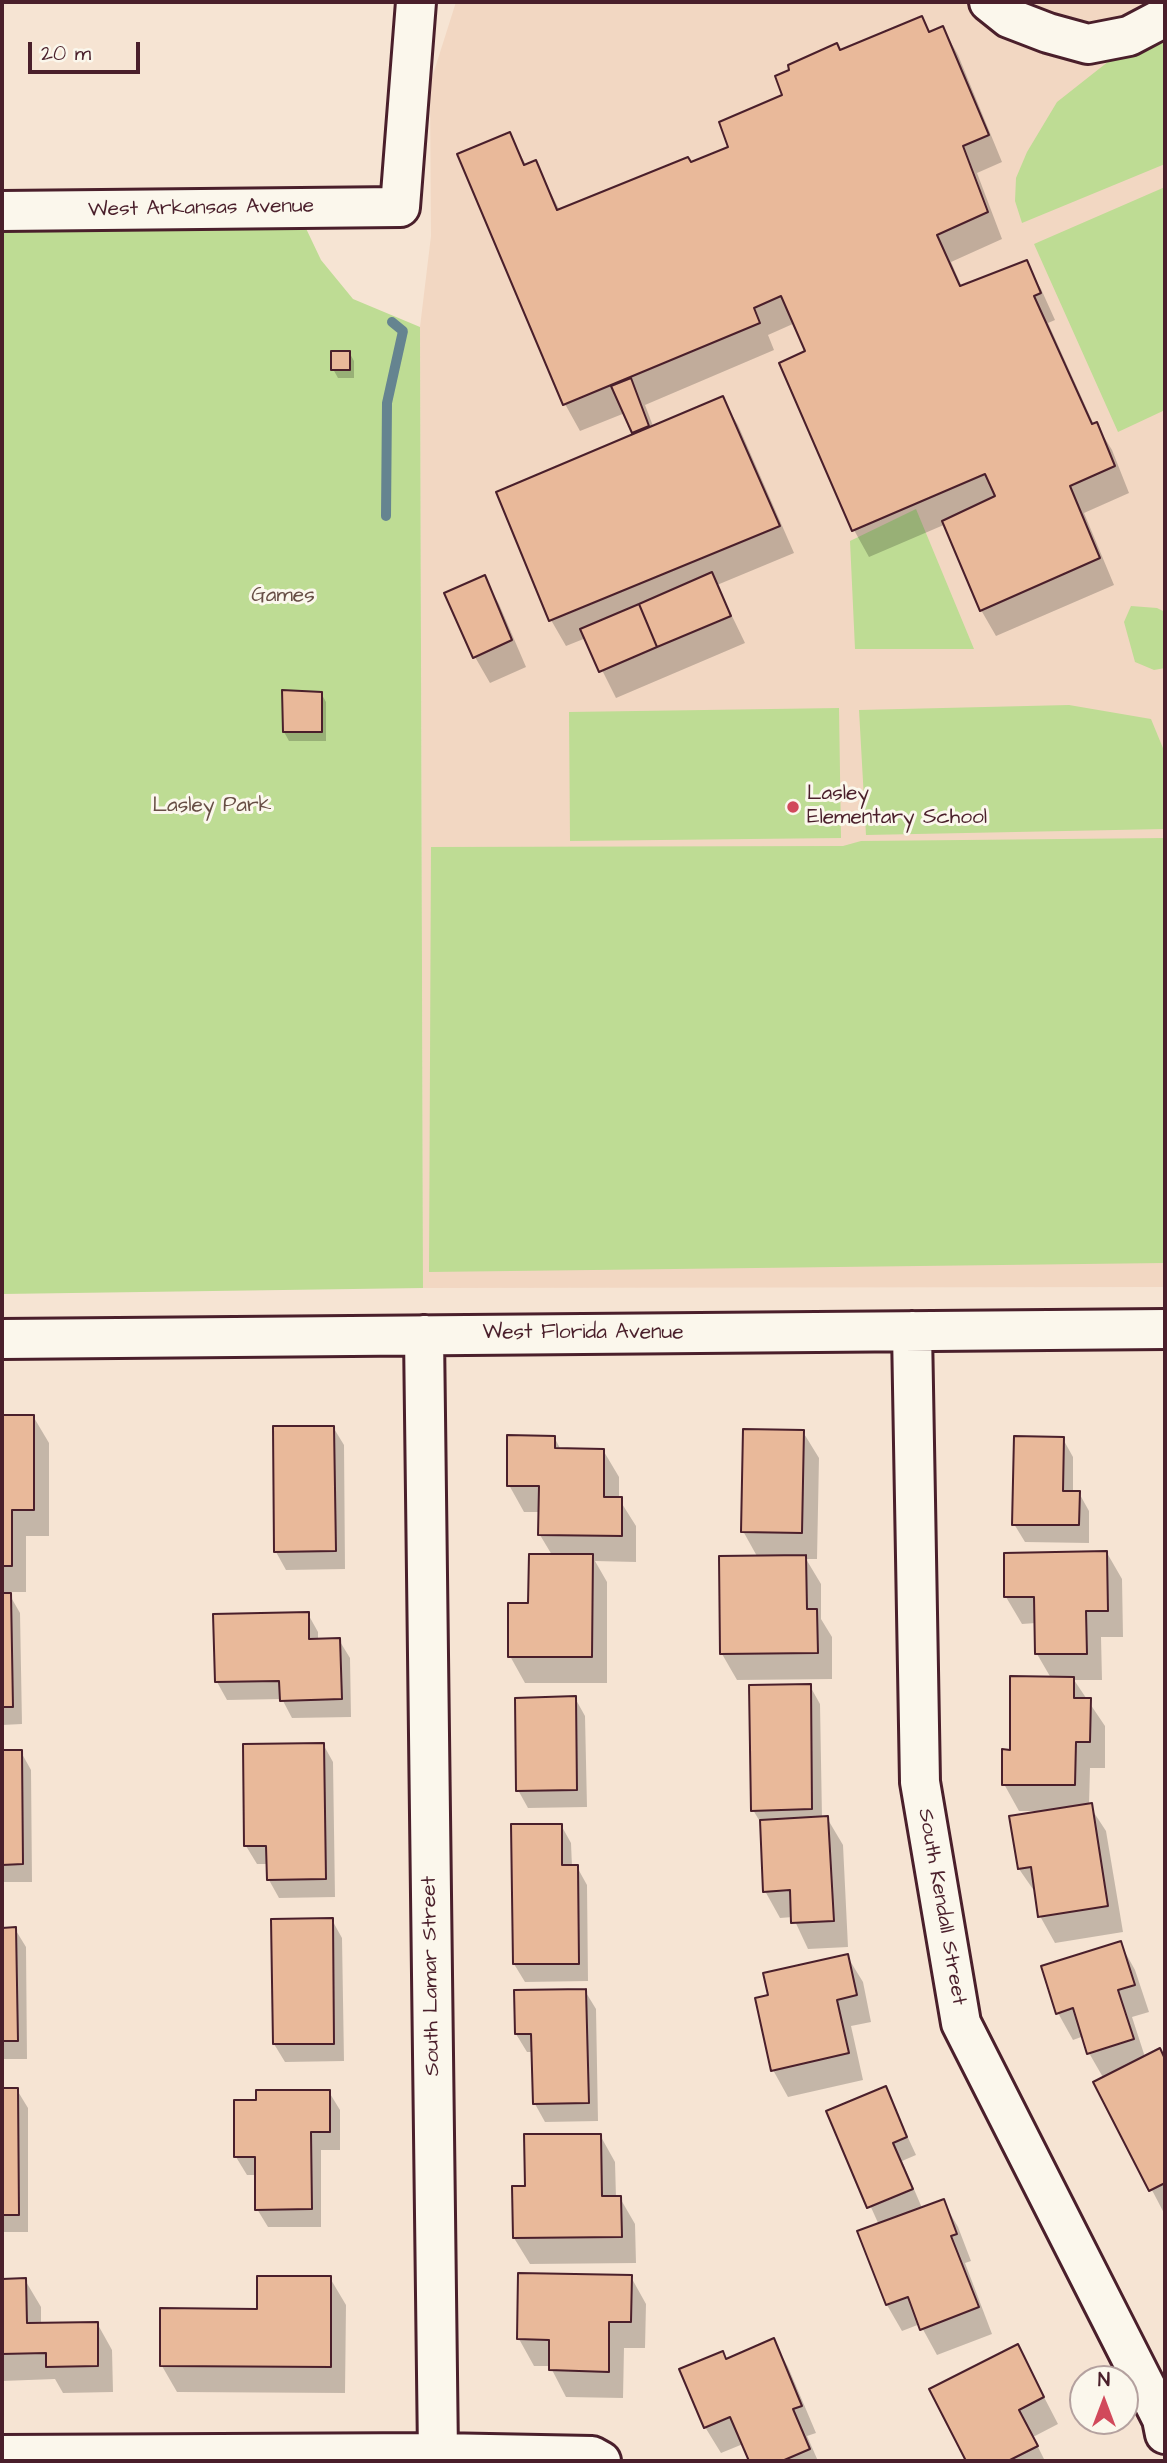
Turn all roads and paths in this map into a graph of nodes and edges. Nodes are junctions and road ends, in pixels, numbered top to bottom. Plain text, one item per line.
1 (416, 2) edge
2 (989, 2) edge
3 (1165, 17) edge
4 (2, 211) edge
5 (1165, 1329) edge
6 (912, 1331) junction
7 (424, 1335) junction
8 (2, 1339) edge
9 (1165, 2434) edge
10 (438, 2452) junction
11 (2, 2455) edge
12 (601, 2461) edge

1 - 4 street, West Arkansas Avenue
2 - 3 street
5 - 6 street, West Florida Avenue
6 - 7 street, West Florida Avenue
6 - 9 street, South Kendall Street
7 - 8 street, West Florida Avenue
7 - 10 street, South Lamar Street
10 - 11 street
10 - 12 street

